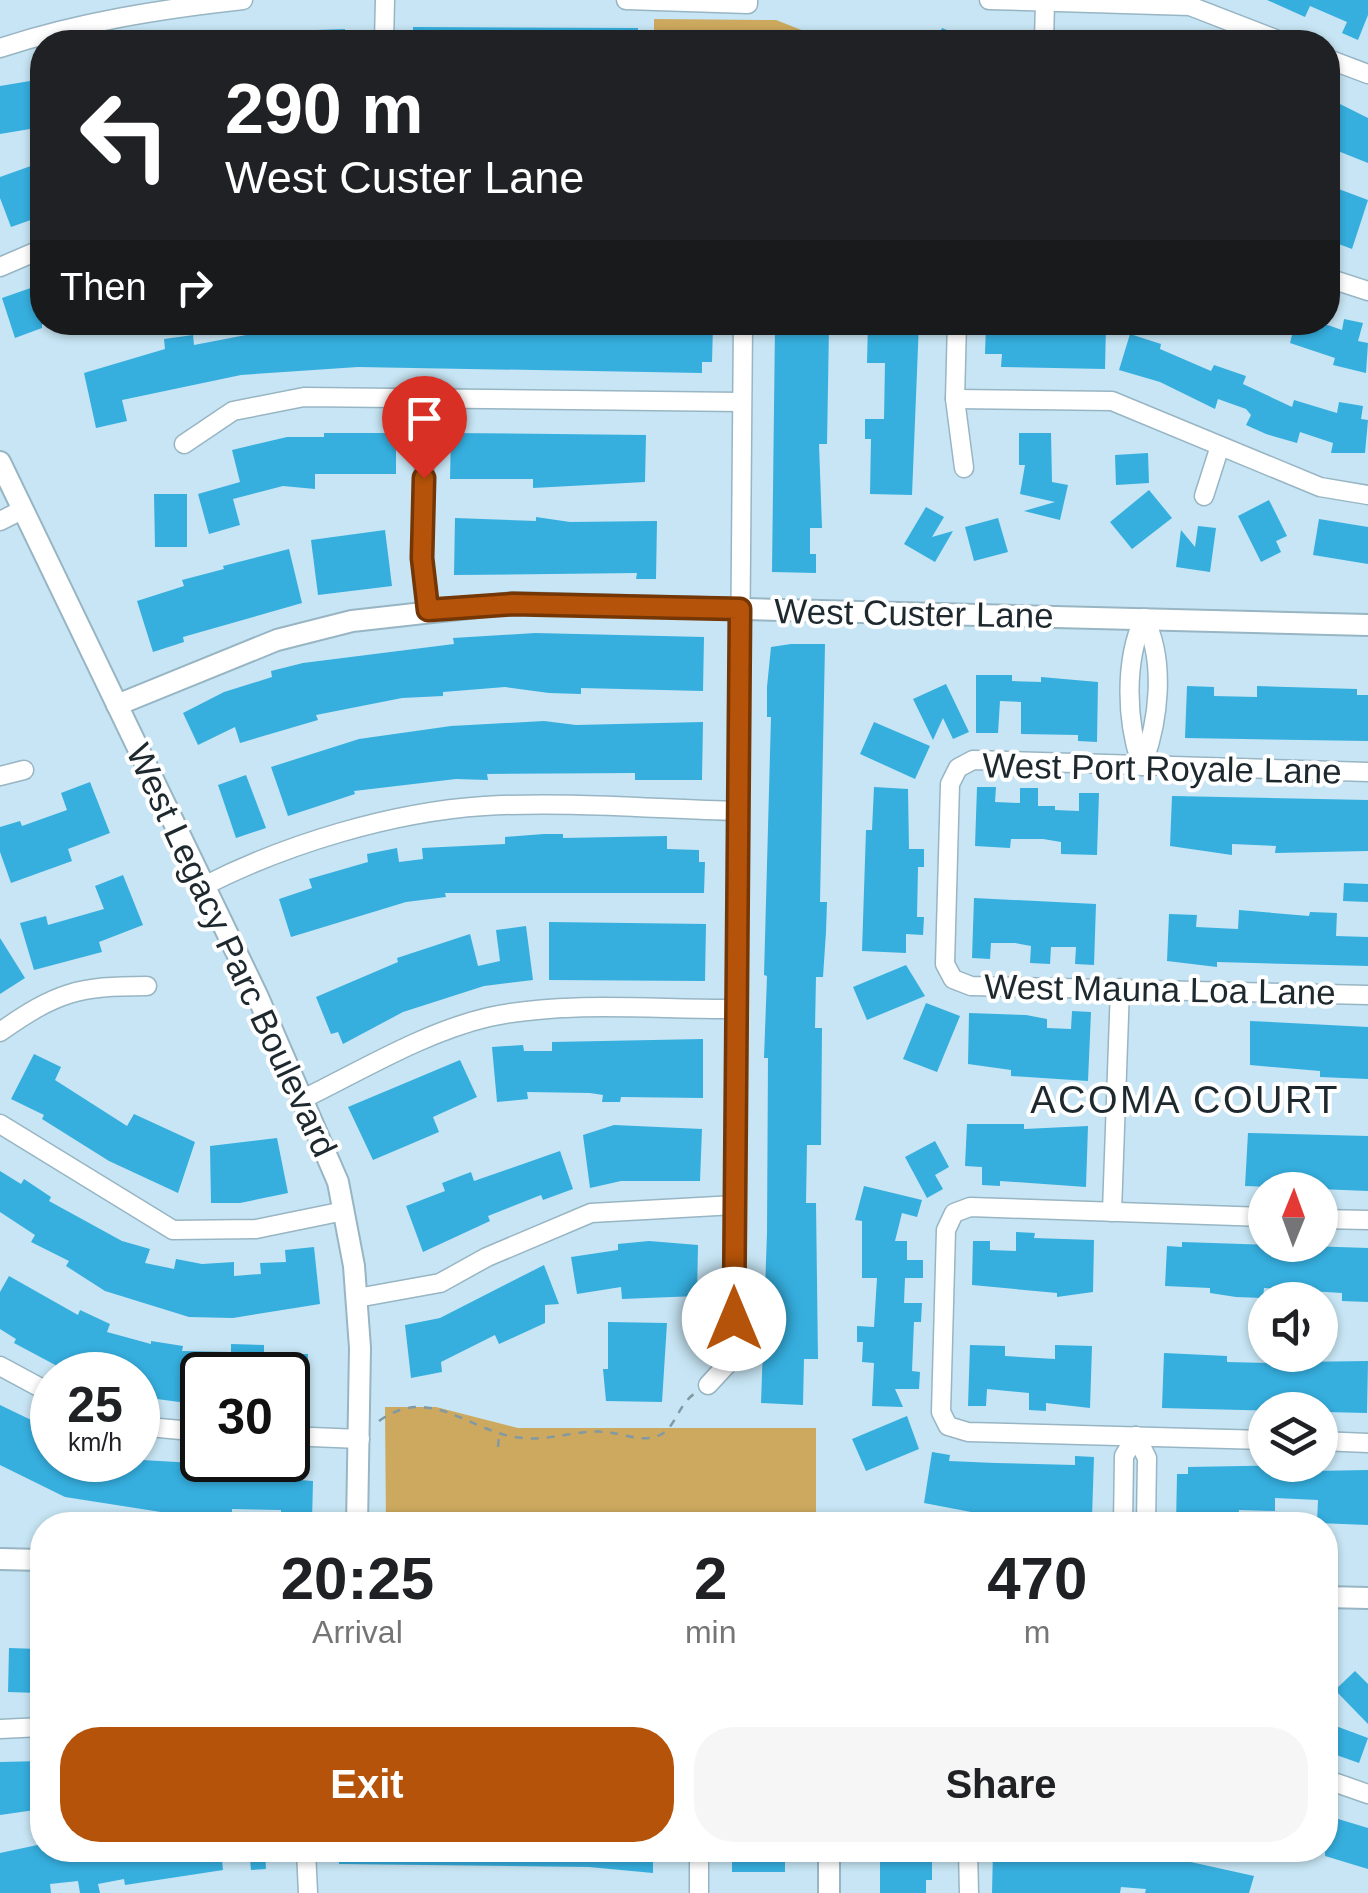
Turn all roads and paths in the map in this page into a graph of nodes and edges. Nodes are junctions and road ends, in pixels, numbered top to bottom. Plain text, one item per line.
1 (243, 0) edge
2 (385, 0) edge
3 (626, 0) edge
4 (989, 0) edge
5 (748, 2) edge
6 (1045, 2) edge
7 (57, 30) edge
8 (384, 30) edge
9 (1044, 30) edge
10 (1252, 30) edge
11 (30, 38) edge
12 (0, 48) edge
13 (1340, 64) edge
14 (1368, 74) edge
15 (30, 254) edge
16 (0, 267) edge
17 (1340, 282) edge
18 (1368, 291) edge
19 (743, 335) edge
20 (957, 335) edge
21 (426, 398) junction
22 (955, 399) junction
23 (741, 402) junction
24 (184, 444) dead end
25 (1220, 446) junction
26 (0, 462) edge
27 (964, 468) dead end
28 (1368, 494) edge
29 (1204, 496) dead end
30 (22, 510) junction
31 (0, 521) edge
32 (740, 609) junction
33 (428, 610) junction
34 (1144, 618) junction
35 (1368, 625) edge
36 (1132, 702) junction
37 (1155, 704) junction
38 (117, 705) junction
39 (1142, 766) junction
40 (24, 770) dead end
41 (1368, 772) edge
42 (0, 776) edge
43 (738, 811) junction
44 (204, 886) junction
45 (952, 979) joint
46 (148, 986) dead end
47 (1120, 988) junction
48 (1368, 995) edge
49 (737, 1009) junction
50 (0, 1032) edge
51 (305, 1098) junction
52 (0, 1124) edge
53 (735, 1206) junction
54 (344, 1211) junction
55 (1112, 1212) junction
56 (1248, 1216) edge
57 (1338, 1219) edge
58 (1368, 1220) edge
59 (357, 1298) junction
60 (0, 1366) edge
61 (30, 1382) edge
62 (708, 1385) joint
63 (500, 1434) junction
64 (1136, 1436) junction
65 (310, 1437) edge
66 (360, 1439) junction
67 (1248, 1439) edge
68 (1338, 1442) edge
69 (1368, 1443) edge
70 (498, 1447) dead end
71 (1123, 1498) junction
72 (1146, 1499) junction
73 (357, 1512) edge
74 (1123, 1512) edge
75 (1146, 1512) edge
76 (0, 1558) edge
77 (30, 1559) edge
78 (1338, 1597) edge
79 (1368, 1598) edge
80 (30, 1728) edge
81 (0, 1729) edge
82 (1338, 1784) edge
83 (1368, 1794) edge
84 (307, 1862) edge
85 (699, 1862) edge
86 (830, 1862) edge
87 (968, 1862) edge
88 (308, 1893) edge
89 (698, 1893) edge
90 (829, 1893) edge
91 (969, 1893) edge

1 - 7 street
2 - 8 street
3 - 5 street
4 - 6 street
6 - 9 street
6 - 10 street
11 - 12 street
13 - 14 street
15 - 16 street
17 - 18 street
19 - 23 street
20 - 22 street
21 - 23 street
21 - 24 street
21 - 33 street
22 - 25 street
22 - 27 street
23 - 32 street
25 - 28 street
25 - 29 street
26 - 30 street, West Legacy Parc Boulevard
30 - 31 street
30 - 38 street, West Legacy Parc Boulevard
32 - 33 street, West Custer Lane
32 - 34 street, West Custer Lane
32 - 43 street
33 - 38 street, West Custer Lane
34 - 35 street, West Custer Lane
34 - 36 street
34 - 37 street
36 - 37 street
36 - 39 street
37 - 39 street
38 - 44 street, West Legacy Parc Boulevard
39 - 41 street, West Port Royale Lane
39 - 45 street, West Port Royale Lane
40 - 42 street
43 - 44 street
43 - 49 street
44 - 51 street, West Legacy Parc Boulevard
45 - 47 street, West Mauna Loa Lane
46 - 50 street
47 - 48 street, West Mauna Loa Lane
47 - 55 street
49 - 51 street
49 - 53 street
51 - 54 street, West Legacy Parc Boulevard
52 - 54 street
53 - 59 street
53 - 62 street
54 - 59 street, West Legacy Parc Boulevard
55 - 56 street
55 - 64 street
57 - 58 street
59 - 66 street, West Legacy Parc Boulevard
60 - 61 street
62 - 63 path
63 - 66 path
63 - 70 path
64 - 67 street
64 - 71 street
64 - 72 street
65 - 66 street
66 - 73 street, West Legacy Parc Boulevard
68 - 69 street
71 - 72 street
71 - 74 street
72 - 75 street
76 - 77 street
78 - 79 street
80 - 81 street
82 - 83 street
84 - 88 street
85 - 89 street
86 - 90 street
87 - 91 street

